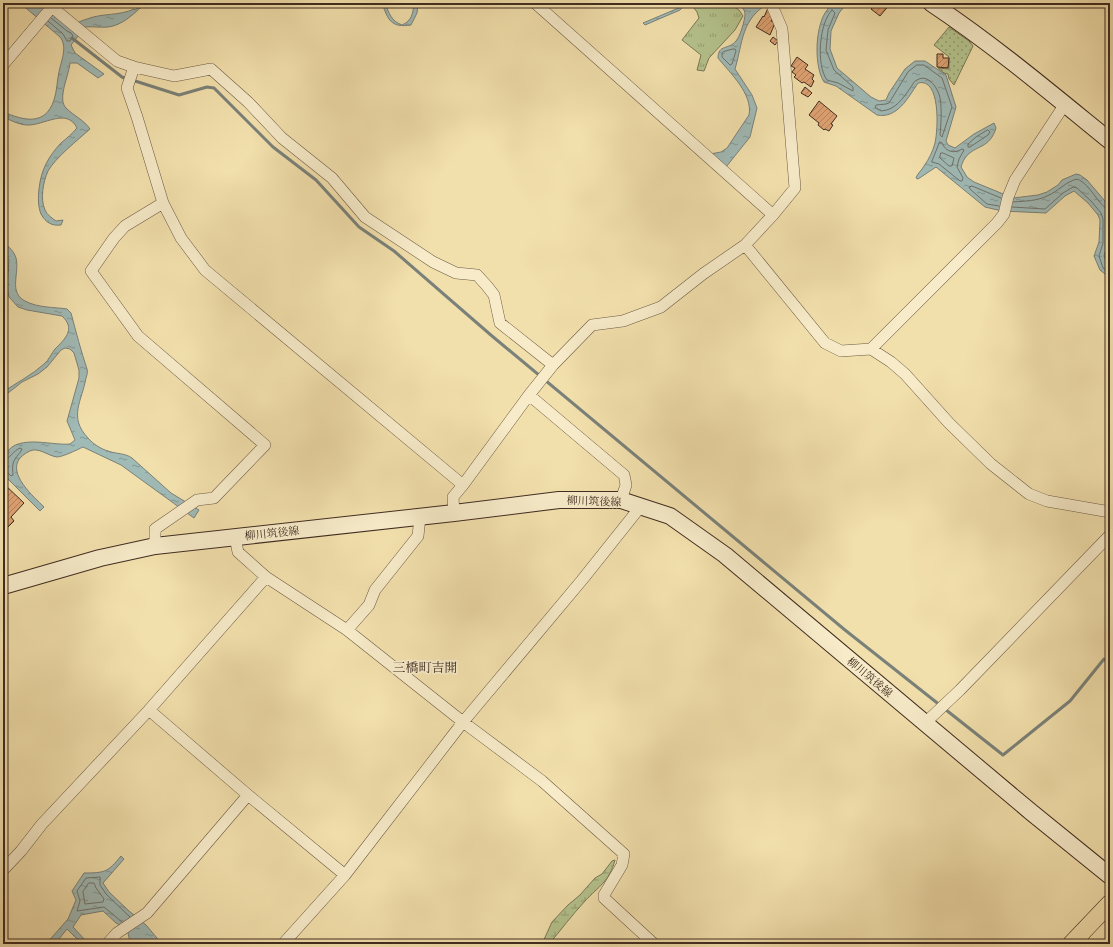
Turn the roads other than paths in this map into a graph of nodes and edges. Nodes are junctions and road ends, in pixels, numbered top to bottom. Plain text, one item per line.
1 (535, 3) edge
2 (930, 3) edge
3 (49, 5) edge
4 (772, 5) edge
5 (3, 65) edge
6 (134, 67) junction
7 (1065, 104) junction
8 (1110, 141) edge
9 (163, 203) junction
10 (773, 215) junction
11 (745, 244) junction
12 (871, 349) junction
13 (552, 365) junction
14 (528, 395) junction
15 (463, 485) junction
16 (621, 500) junction
17 (641, 506) junction
18 (1110, 512) edge
19 (454, 513) junction
20 (420, 517) junction
21 (1110, 535) edge
22 (235, 537) junction
23 (155, 546) junction
24 (266, 577) junction
25 (3, 586) edge
26 (347, 630) junction
27 (149, 710) junction
28 (463, 722) junction
29 (925, 723) junction
30 (248, 795) junction
31 (3, 870) edge
32 (345, 875) junction
33 (1110, 876) edge
34 (1110, 903) edge
35 (107, 944) edge
36 (283, 944) edge
37 (654, 944) edge
38 (1070, 944) edge

1 - 10 street
2 - 7 main road
3 - 5 street
3 - 6 street
4 - 10 street
6 - 9 street
6 - 13 street
7 - 8 main road
7 - 12 street
9 - 15 street
9 - 23 street
10 - 11 street
11 - 12 street
11 - 13 street
12 - 18 street
13 - 14 street
14 - 15 street
14 - 16 street
15 - 19 street
16 - 17 main road, 柳川筑後線
16 - 19 main road, 柳川筑後線
17 - 28 street
17 - 29 main road, 柳川筑後線
19 - 20 main road, 柳川筑後線
20 - 22 main road, 柳川筑後線
20 - 26 street
21 - 29 street
22 - 23 main road, 柳川筑後線
22 - 24 street
23 - 25 main road, 柳川筑後線
24 - 26 street
24 - 27 street
26 - 28 street
27 - 30 street
27 - 31 street
28 - 32 street
28 - 37 street
29 - 33 main road, 柳川筑後線
30 - 32 street
30 - 35 street
32 - 36 street
34 - 38 main road

